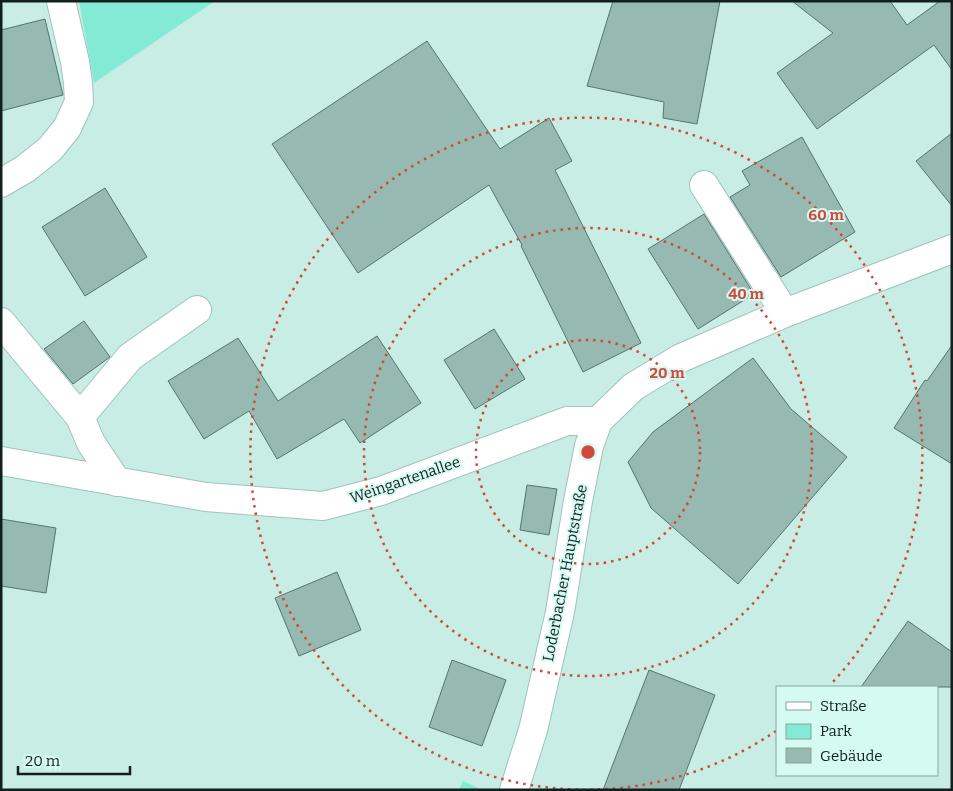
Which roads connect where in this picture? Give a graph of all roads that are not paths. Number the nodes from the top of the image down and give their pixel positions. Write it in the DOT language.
graph roads {
  1 [pos="61,1"];
  2 [pos="1,183"];
  3 [pos="704,185"];
  4 [pos="952,249"];
  5 [pos="197,310"];
  6 [pos="785,313"];
  7 [pos="1,322"];
  8 [pos="80,417"];
  9 [pos="598,421"];
  10 [pos="1,461"];
  11 [pos="117,482"];
  12 [pos="514,790"];
  1 -- 2 [label="street"];
  3 -- 6 [label="street"];
  4 -- 6 [label="street, Loderbacher Hauptstraße"];
  5 -- 8 [label="street"];
  6 -- 9 [label="street, Loderbacher Hauptstraße"];
  7 -- 8 [label="street"];
  8 -- 11 [label="street"];
  9 -- 11 [label="street, Weingartenallee"];
  9 -- 12 [label="street, Loderbacher Hauptstraße"];
  10 -- 11 [label="street, Weingartenallee"];
}
